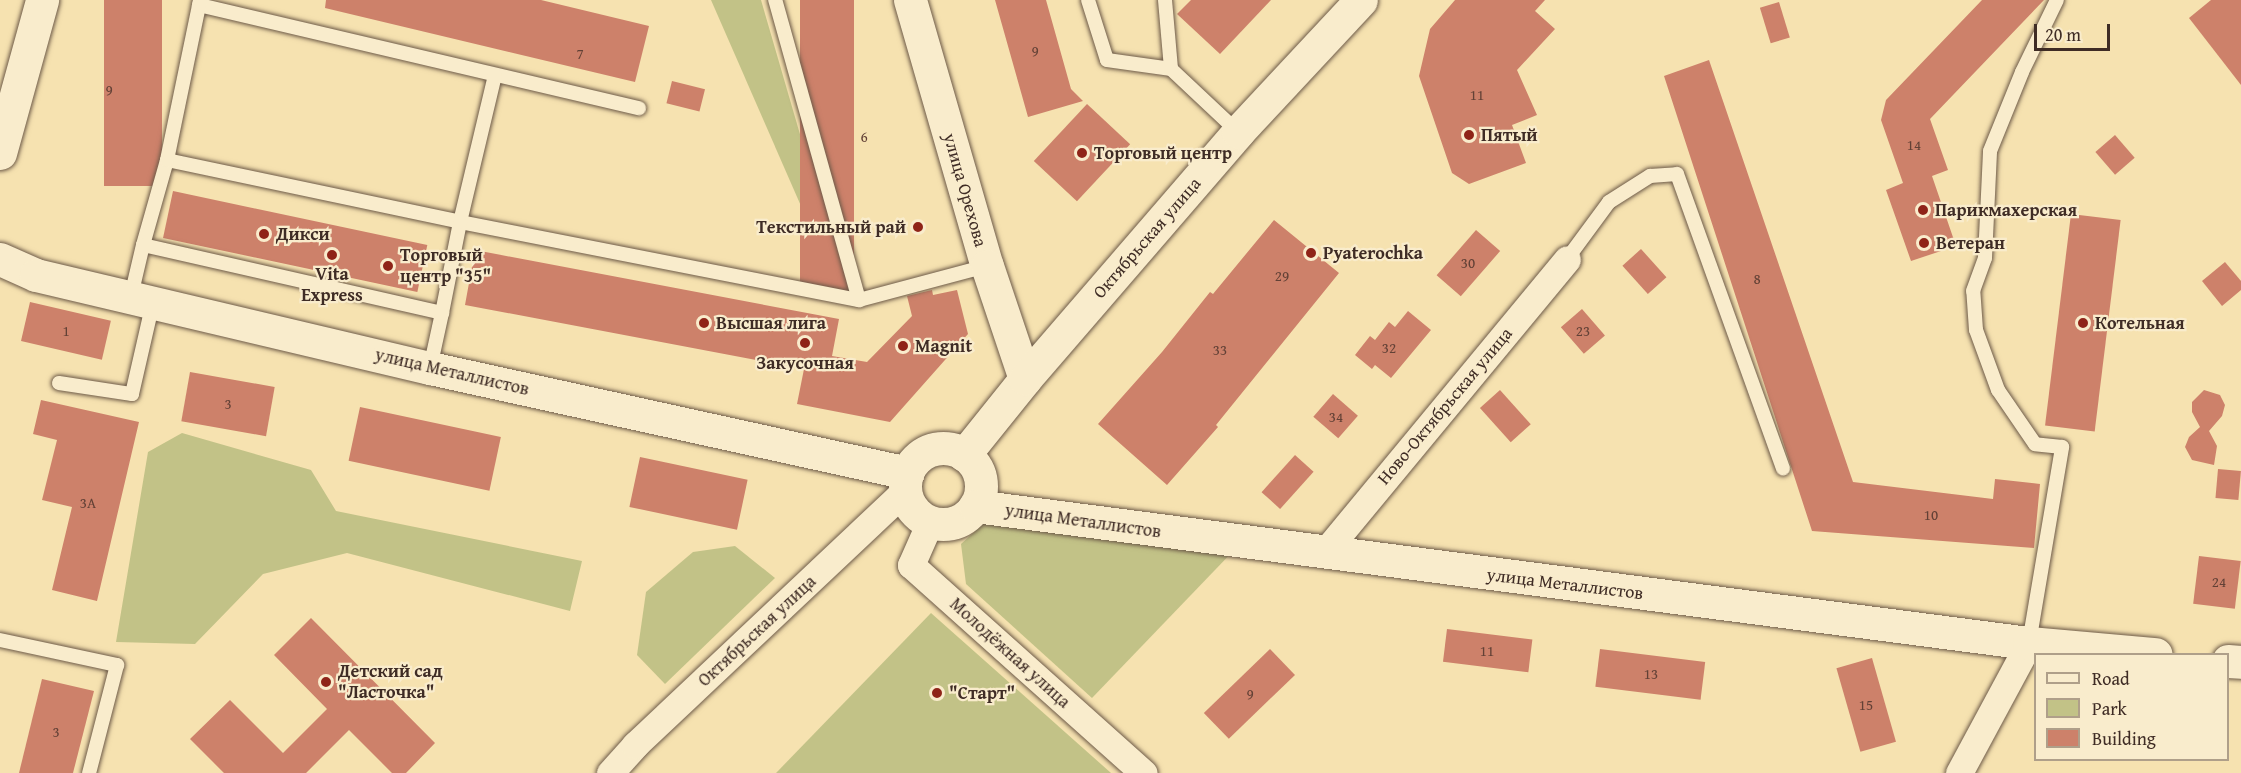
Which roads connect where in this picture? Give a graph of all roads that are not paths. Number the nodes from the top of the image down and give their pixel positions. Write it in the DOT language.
graph roads {
  1 [pos="42,0"];
  2 [pos="775,0"];
  3 [pos="910,0"];
  4 [pos="1088,0"];
  5 [pos="1165,0"];
  6 [pos="1361,0"];
  7 [pos="2057,0"];
  8 [pos="199,2"];
  9 [pos="1171,69"];
  10 [pos="495,75"];
  11 [pos="639,108"];
  12 [pos="1238,132"];
  13 [pos="0,153"];
  14 [pos="167,160"];
  15 [pos="460,222"];
  16 [pos="143,245"];
  17 [pos="0,259"];
  18 [pos="1566,259"];
  19 [pos="987,266"];
  20 [pos="142,298"];
  21 [pos="859,300"];
  22 [pos="442,313"];
  23 [pos="430,368"];
  24 [pos="1025,379"];
  25 [pos="59,383"];
  26 [pos="964,455"];
  27 [pos="1783,469"];
  28 [pos="907,481"];
  29 [pos="975,506"];
  30 [pos="930,522"];
  31 [pos="1324,553"];
  32 [pos="0,640"];
  33 [pos="2029,643"];
  34 [pos="2144,653"];
  35 [pos="90,773"];
  36 [pos="610,773"];
  37 [pos="1144,773"];
  38 [pos="1959,773"];
  1 -- 13 [label="street"];
  2 -- 21 [label="lane"];
  3 -- 19 [label="street, улица Орехова"];
  4 -- 9 [label="lane"];
  5 -- 9 [label="lane"];
  6 -- 12 [label="street, Октябрьская улица"];
  7 -- 33 [label="lane"];
  8 -- 10 [label="lane"];
  8 -- 14 [label="lane"];
  9 -- 12 [label="lane"];
  10 -- 11 [label="lane"];
  10 -- 15 [label="lane"];
  12 -- 24 [label="street, Октябрьская улица"];
  14 -- 15 [label="lane"];
  14 -- 16 [label="lane"];
  15 -- 21 [label="lane"];
  15 -- 22 [label="lane"];
  16 -- 20 [label="lane"];
  16 -- 22 [label="lane"];
  17 -- 20 [label="street, улица Металлистов"];
  18 -- 27 [label="lane"];
  18 -- 31 [label="street, Ново-Октябрьская улица"];
  19 -- 21 [label="lane"];
  19 -- 24 [label="street, улица Орехова"];
  20 -- 23 [label="street, улица Металлистов"];
  20 -- 25 [label="lane"];
  22 -- 23 [label="lane"];
  23 -- 28 [label="street, улица Металлистов"];
  24 -- 26 [label="street, Октябрьская улица"];
  26 -- 28 [label="street"];
  26 -- 29 [label="street"];
  28 -- 30 [label="street"];
  28 -- 36 [label="street, Октябрьская улица"];
  29 -- 30 [label="street"];
  29 -- 31 [label="street, улица Металлистов"];
  30 -- 37 [label="street, Молодёжная улица"];
  31 -- 33 [label="street, улица Металлистов"];
  32 -- 35 [label="lane"];
  33 -- 34 [label="street, улица Металлистов"];
  33 -- 38 [label="street"];
}
